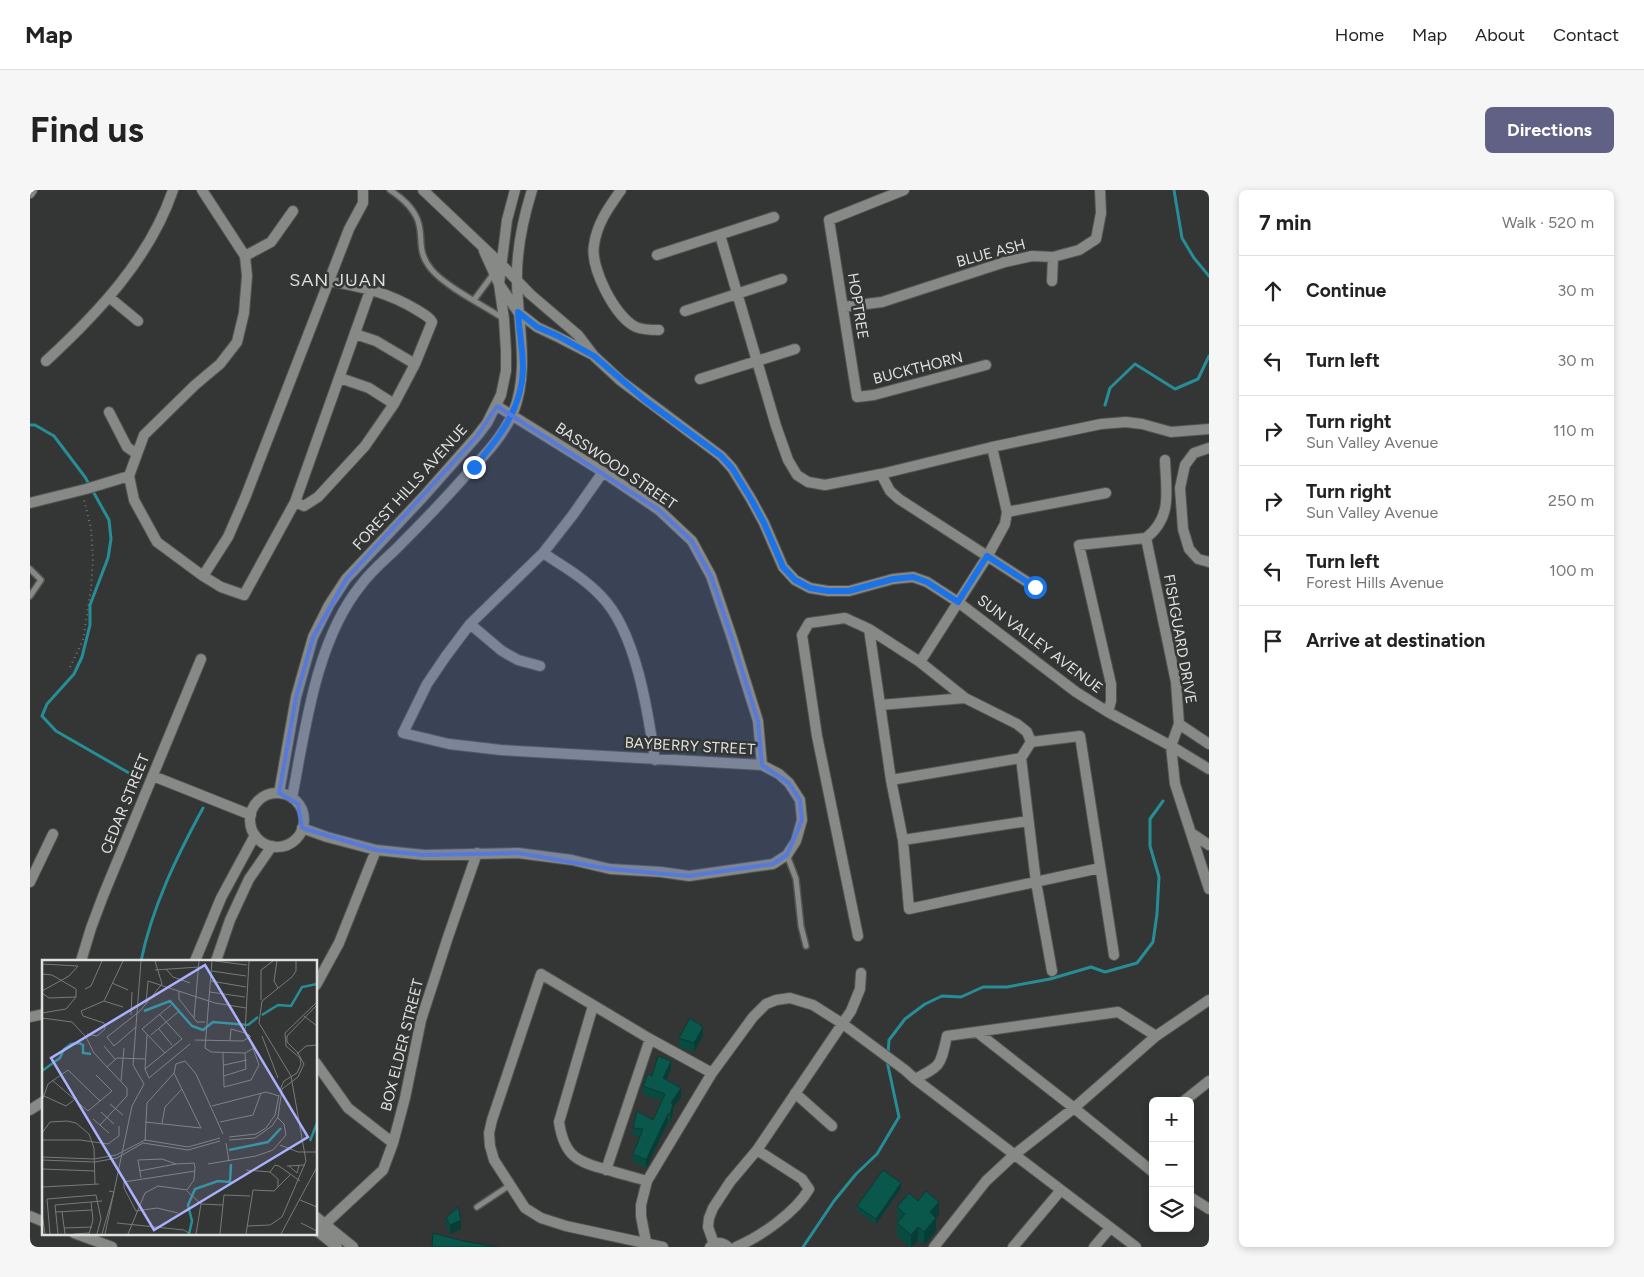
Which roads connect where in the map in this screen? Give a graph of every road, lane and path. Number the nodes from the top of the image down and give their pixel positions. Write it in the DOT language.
graph roads {
  1 [pos="32,190"];
  2 [pos="173,190"];
  3 [pos="202,190"];
  4 [pos="363,190"];
  5 [pos="390,190"];
  6 [pos="423,190"];
  7 [pos="515,190"];
  8 [pos="532,190"];
  9 [pos="621,190"];
  10 [pos="904,190"];
  11 [pos="1100,190"];
  12 [pos="30,193"];
  13 [pos="294,211"];
  14 [pos="774,217"];
  15 [pos="720,235"];
  16 [pos="482,248"];
  17 [pos="245,256"];
  18 [pos="657,256"];
  19 [pos="1053,257"];
  20 [pos="502,265"];
  21 [pos="494,273"];
  22 [pos="782,279"];
  23 [pos="516,280"];
  24 [pos="329,281"];
  25 [pos="1052,281"];
  26 [pos="499,284"];
  27 [pos="371,288"];
  28 [pos="737,294"];
  29 [pos="108,297"];
  30 [pos="474,300"];
  31 [pos="843,307"];
  32 [pos="685,311"];
  33 [pos="518,312"];
  34 [pos="504,319"];
  35 [pos="138,321"];
  36 [pos="659,330"];
  37 [pos="355,334"];
  38 [pos="795,349"];
  39 [pos="594,356"];
  40 [pos="46,361"];
  41 [pos="756,362"];
  42 [pos="414,364"];
  43 [pos="986,366"];
  44 [pos="340,378"];
  45 [pos="700,379"];
  46 [pos="857,398"];
  47 [pos="394,404"];
  48 [pos="497,406"];
  49 [pos="109,412"];
  50 [pos="512,414"];
  51 [pos="1209,429"];
  52 [pos="992,447"];
  53 [pos="1209,448"];
  54 [pos="137,454"];
  55 [pos="1166,460"];
  56 [pos="603,472"];
  57 [pos="881,474"];
  58 [pos="128,476"];
  59 [pos="84,490"];
  60 [pos="1106,493"];
  61 [pos="295,502"];
  62 [pos="30,503"];
  63 [pos="1007,512"];
  64 [pos="1146,538"];
  65 [pos="543,553"];
  66 [pos="987,556"];
  67 [pos="1209,562"];
  68 [pos="30,569"];
  69 [pos="202,576"];
  70 [pos="1035,587"];
  71 [pos="30,596"];
  72 [pos="958,602"];
  73 [pos="470,624"];
  74 [pos="869,629"];
  75 [pos="200,659"];
  76 [pos="920,662"];
  77 [pos="540,666"];
  78 [pos="70,667"];
  79 [pos="965,698"];
  80 [pos="880,705"];
  81 [pos="1108,712"];
  82 [pos="1179,724"];
  83 [pos="1031,742"];
  84 [pos="1209,744"];
  85 [pos="1171,746"];
  86 [pos="1020,758"];
  87 [pos="655,760"];
  88 [pos="762,765"];
  89 [pos="1209,769"];
  90 [pos="153,776"];
  91 [pos="891,780"];
  92 [pos="279,793"];
  93 [pos="292,798"];
  94 [pos="251,816"];
  95 [pos="1028,821"];
  96 [pos="302,828"];
  97 [pos="53,834"];
  98 [pos="1191,834"];
  99 [pos="255,836"];
  100 [pos="903,840"];
  101 [pos="1209,845"];
  102 [pos="272,846"];
  103 [pos="376,850"];
  104 [pos="478,853"];
  105 [pos="787,855"];
  106 [pos="1100,868"];
  107 [pos="30,882"];
  108 [pos="1036,882"];
  109 [pos="1209,889"];
  110 [pos="858,936"];
  111 [pos="806,946"];
  112 [pos="1114,954"];
  113 [pos="81,960"];
  114 [pos="195,960"];
  115 [pos="216,960"];
  116 [pos="1052,971"];
  117 [pos="861,973"];
  118 [pos="318,982"];
  119 [pos="1209,1000"];
  120 [pos="593,1006"];
  121 [pos="843,1024"];
  122 [pos="977,1032"];
  123 [pos="1156,1036"];
  124 [pos="650,1039"];
  125 [pos="318,1066"];
  126 [pos="712,1073"];
  127 [pos="915,1079"];
  128 [pos="1209,1080"];
  129 [pos="795,1093"];
  130 [pos="1189,1097"];
  131 [pos="42,1102"];
  132 [pos="1074,1108"];
  133 [pos="30,1110"];
  134 [pos="832,1126"];
  135 [pos="393,1143"];
  136 [pos="757,1150"];
  137 [pos="1014,1155"];
  138 [pos="1149,1169"];
  139 [pos="606,1170"];
  140 [pos="647,1181"];
  141 [pos="510,1185"];
  142 [pos="1061,1190"];
  143 [pos="1194,1200"];
  144 [pos="477,1207"];
  145 [pos="1209,1209"];
  146 [pos="30,1216"];
  147 [pos="318,1218"];
  148 [pos="42,1221"];
  149 [pos="326,1224"];
  150 [pos="1110,1228"];
  151 [pos="318,1232"];
  152 [pos="77,1234"];
  153 [pos="646,1242"];
  154 [pos="712,1246"];
  155 [pos="744,1246"];
  156 [pos="112,1247"];
  157 [pos="338,1247"];
  158 [pos="353,1247"];
  159 [pos="664,1247"];
  160 [pos="728,1247"];
  161 [pos="934,1247"];
  162 [pos="1013,1247"];
  163 [pos="1094,1247"];
  164 [pos="1136,1247"];
  1 -- 12 [label="street"];
  2 -- 29 [label="street"];
  3 -- 17 [label="street"];
  4 -- 24 [label="street"];
  5 -- 30 [label="lane"];
  6 -- 16 [label="street, SUN VALLEY AVENUE"];
  7 -- 20 [label="street, FOREST HILLS AVENUE"];
  8 -- 23 [label="street, FOREST HILLS AVENUE"];
  9 -- 36 [label="street"];
  10 -- 31 [label="street, HOPTREE"];
  11 -- 19 [label="street, BLUE ASH"];
  13 -- 17 [label="street"];
  14 -- 15 [label="street"];
  15 -- 18 [label="street"];
  15 -- 28 [label="street"];
  16 -- 20 [label="street, SUN VALLEY AVENUE"];
  16 -- 21 [label="street, SUN VALLEY AVENUE"];
  17 -- 54 [label="street"];
  19 -- 25 [label="street"];
  19 -- 31 [label="street, BLUE ASH"];
  20 -- 23 [label="street, SUN VALLEY AVENUE"];
  20 -- 26 [label="street, FOREST HILLS AVENUE"];
  21 -- 26 [label="street, SUN VALLEY AVENUE"];
  21 -- 30 [label="lane"];
  22 -- 28 [label="street"];
  23 -- 33 [label="street, FOREST HILLS AVENUE"];
  23 -- 39 [label="street, SUN VALLEY AVENUE"];
  24 -- 27 [label="street"];
  24 -- 69 [label="street"];
  26 -- 33 [label="street, SUN VALLEY AVENUE"];
  26 -- 34 [label="street, FOREST HILLS AVENUE"];
  27 -- 37 [label="street"];
  27 -- 42 [label="street"];
  28 -- 32 [label="street"];
  28 -- 41 [label="street"];
  29 -- 35 [label="street"];
  29 -- 40 [label="street"];
  30 -- 34 [label="lane"];
  31 -- 46 [label="street, HOPTREE"];
  33 -- 39 [label="street, SUN VALLEY AVENUE"];
  33 -- 50 [label="street, FOREST HILLS AVENUE"];
  34 -- 48 [label="street, FOREST HILLS AVENUE"];
  37 -- 42 [label="street"];
  37 -- 44 [label="street"];
  38 -- 41 [label="street"];
  39 -- 72 [label="street, SUN VALLEY AVENUE"];
  41 -- 45 [label="street"];
  41 -- 57 [label="street"];
  42 -- 47 [label="street"];
  43 -- 46 [label="street, BUCKTHORN"];
  44 -- 47 [label="street"];
  44 -- 61 [label="street"];
  47 -- 61 [label="street"];
  48 -- 50 [label="street, BASSWOOD STREET"];
  48 -- 92 [label="street, FOREST HILLS AVENUE"];
  49 -- 54 [label="street"];
  50 -- 56 [label="street, BASSWOOD STREET"];
  50 -- 93 [label="street, FOREST HILLS AVENUE"];
  51 -- 52 [label="street"];
  52 -- 57 [label="street"];
  52 -- 63 [label="street"];
  53 -- 67 [label="street"];
  54 -- 58 [label="street"];
  55 -- 64 [label="street"];
  56 -- 65 [label="street"];
  56 -- 88 [label="street, BASSWOOD STREET"];
  57 -- 66 [label="street"];
  58 -- 59 [label="street"];
  58 -- 69 [label="street"];
  59 -- 62 [label="street"];
  59 -- 78 [label="path"];
  60 -- 63 [label="street"];
  61 -- 69 [label="street"];
  63 -- 66 [label="street"];
  64 -- 81 [label="street"];
  64 -- 82 [label="street, FISHGUARD DRIVE"];
  65 -- 73 [label="street"];
  65 -- 87 [label="street"];
  66 -- 70 [label="street"];
  66 -- 72 [label="street"];
  68 -- 71 [label="lane"];
  72 -- 76 [label="street"];
  72 -- 81 [label="street, SUN VALLEY AVENUE"];
  73 -- 77 [label="street"];
  73 -- 87 [label="street, BAYBERRY STREET"];
  74 -- 76 [label="street"];
  74 -- 80 [label="street"];
  74 -- 110 [label="street"];
  75 -- 90 [label="street, CEDAR STREET"];
  76 -- 79 [label="street"];
  79 -- 80 [label="street"];
  79 -- 83 [label="street"];
  80 -- 91 [label="street"];
  81 -- 85 [label="street, SUN VALLEY AVENUE"];
  82 -- 84 [label="street"];
  82 -- 85 [label="street, FISHGUARD DRIVE"];
  83 -- 86 [label="street"];
  83 -- 106 [label="street"];
  85 -- 89 [label="street, SUN VALLEY AVENUE"];
  85 -- 98 [label="street"];
  86 -- 91 [label="street"];
  86 -- 95 [label="street"];
  87 -- 88 [label="street, BAYBERRY STREET"];
  88 -- 105 [label="street, BAYBERRY STREET"];
  90 -- 94 [label="street"];
  90 -- 113 [label="street, CEDAR STREET"];
  91 -- 100 [label="street"];
  92 -- 93 [label="street"];
  92 -- 94 [label="street"];
  93 -- 96 [label="street"];
  94 -- 99 [label="street"];
  95 -- 100 [label="street"];
  95 -- 108 [label="street"];
  96 -- 102 [label="street"];
  96 -- 103 [label="street"];
  97 -- 107 [label="street"];
  98 -- 101 [label="street"];
  98 -- 109 [label="street"];
  99 -- 102 [label="street"];
  99 -- 114 [label="street"];
  100 -- 108 [label="street"];
  102 -- 115 [label="street"];
  103 -- 104 [label="street"];
  103 -- 118 [label="street"];
  104 -- 105 [label="street"];
  104 -- 135 [label="street, BOX ELDER STREET"];
  105 -- 111 [label="lane"];
  106 -- 108 [label="street"];
  106 -- 112 [label="street"];
  108 -- 116 [label="street"];
  117 -- 121 [label="street"];
  119 -- 123 [label="street"];
  120 -- 124 [label="street"];
  120 -- 139 [label="street"];
  120 -- 141 [label="street"];
  121 -- 126 [label="street"];
  121 -- 127 [label="street"];
  121 -- 129 [label="street"];
  122 -- 123 [label="street"];
  122 -- 127 [label="street"];
  122 -- 132 [label="street"];
  123 -- 132 [label="street"];
  124 -- 126 [label="street"];
  124 -- 139 [label="street"];
  125 -- 135 [label="street"];
  126 -- 140 [label="street"];
  127 -- 137 [label="street"];
  128 -- 130 [label="street"];
  129 -- 134 [label="street"];
  129 -- 136 [label="street"];
  131 -- 133 [label="street"];
  132 -- 137 [label="street"];
  132 -- 138 [label="street"];
  135 -- 149 [label="street, BOX ELDER STREET"];
  136 -- 154 [label="street"];
  136 -- 155 [label="street"];
  137 -- 142 [label="street"];
  137 -- 161 [label="street"];
  139 -- 140 [label="street"];
  140 -- 153 [label="street"];
  141 -- 144 [label="lane"];
  141 -- 153 [label="street"];
  142 -- 150 [label="street"];
  142 -- 162 [label="street"];
  143 -- 145 [label="street"];
  146 -- 148 [label="street"];
  147 -- 149 [label="street"];
  149 -- 158 [label="street"];
  150 -- 163 [label="street"];
  150 -- 164 [label="street"];
  151 -- 157 [label="street"];
  152 -- 156 [label="street"];
  153 -- 159 [label="street"];
  154 -- 160 [label="street"];
}
